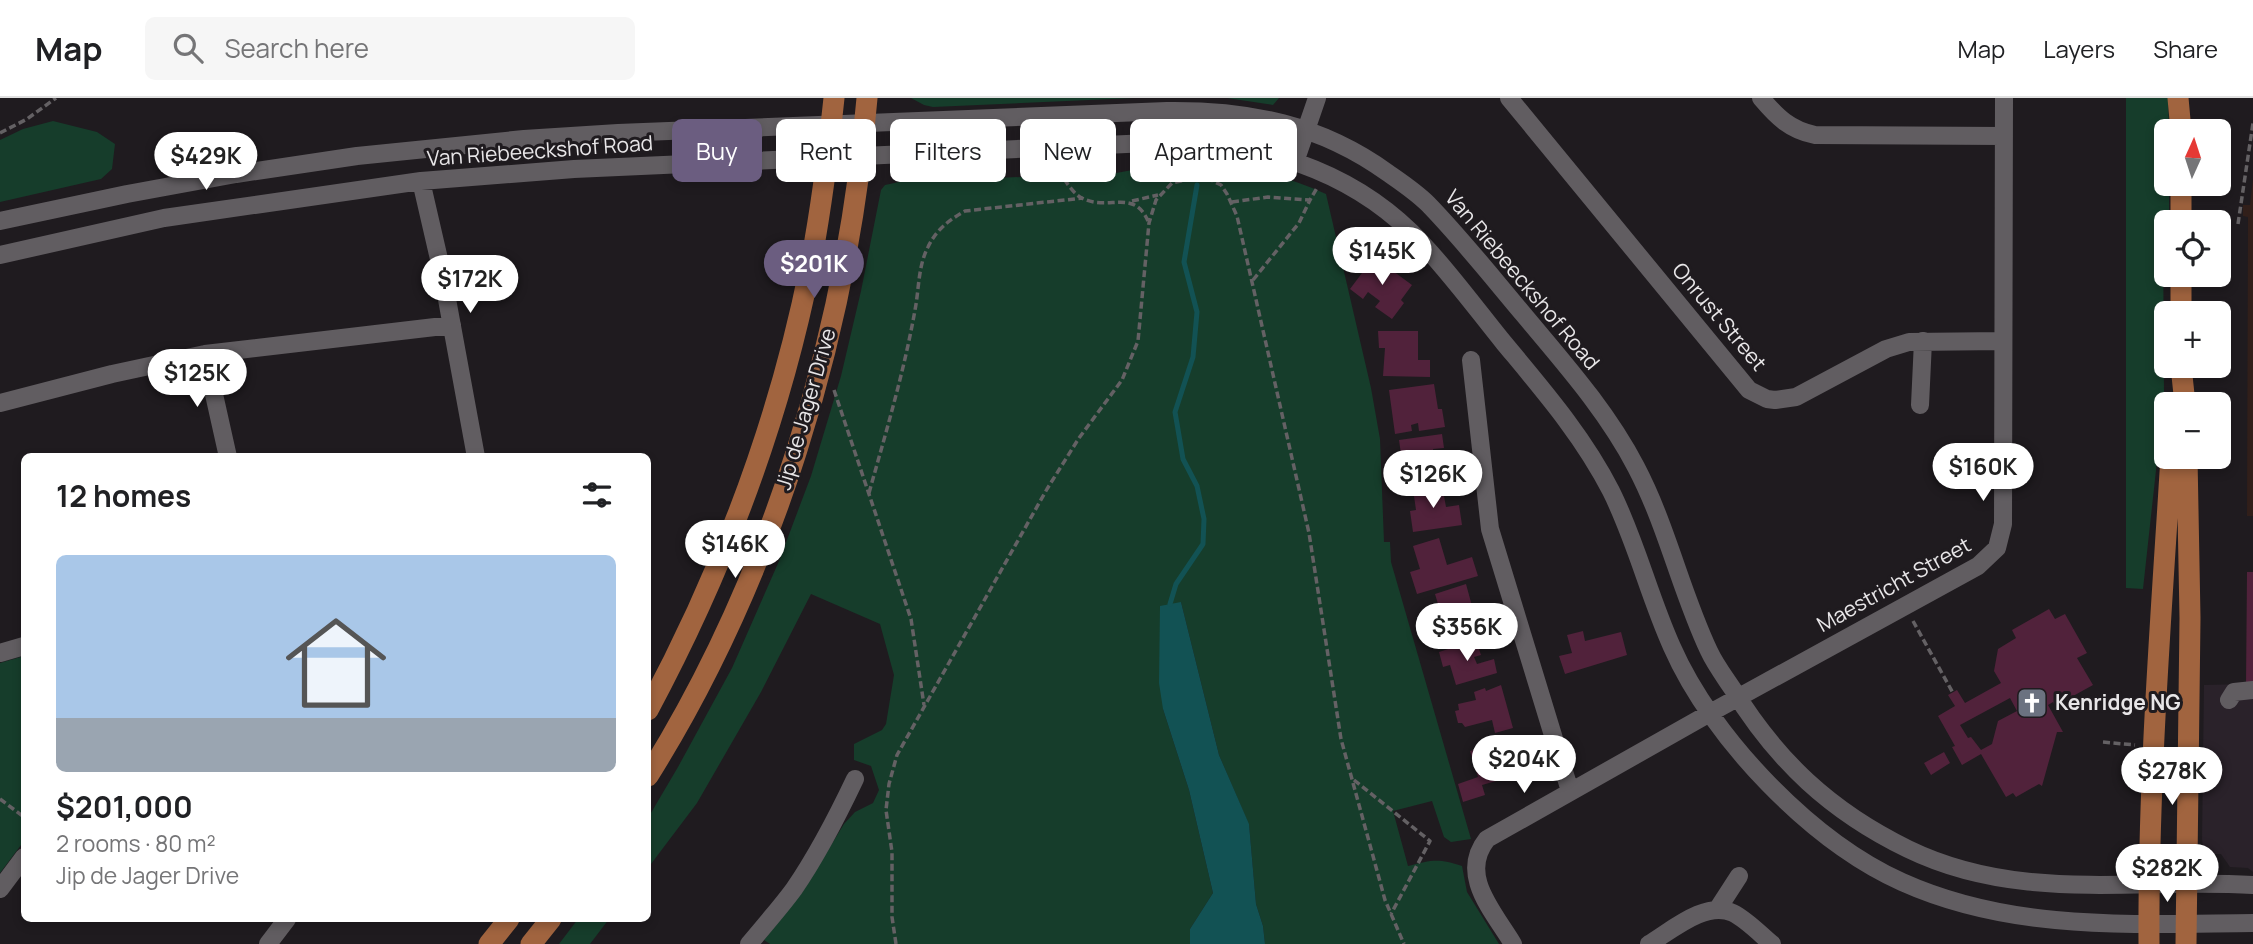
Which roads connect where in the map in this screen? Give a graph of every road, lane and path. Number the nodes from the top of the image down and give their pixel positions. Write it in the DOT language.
graph roads {
  1 [pos="57,98"];
  2 [pos="834,98"];
  3 [pos="867,98"];
  4 [pos="1317,98"];
  5 [pos="1509,98"];
  6 [pos="1761,98"];
  7 [pos="2004,98"];
  8 [pos="2181,98"];
  9 [pos="832,119"];
  10 [pos="864,119"];
  11 [pos="2180,119"];
  12 [pos="876,122"];
  13 [pos="2253,123"];
  14 [pos="776,126"];
  15 [pos="1306,128"];
  16 [pos="0,133"];
  17 [pos="2004,136"];
  18 [pos="1130,146"];
  19 [pos="1297,156"];
  20 [pos="876,157"];
  21 [pos="776,161"];
  22 [pos="1297,163"];
  23 [pos="421,181"];
  24 [pos="824,182"];
  25 [pos="856,182"];
  26 [pos="1067,182"];
  27 [pos="1318,186"];
  28 [pos="1160,194"];
  29 [pos="1083,198"];
  30 [pos="1310,200"];
  31 [pos="1130,202"];
  32 [pos="1232,202"];
  33 [pos="0,221"];
  34 [pos="1149,223"];
  35 [pos="2238,224"];
  36 [pos="0,255"];
  37 [pos="1252,281"];
  38 [pos="452,325"];
  39 [pos="1923,341"];
  40 [pos="2003,341"];
  41 [pos="205,354"];
  42 [pos="1471,360"];
  43 [pos="837,380"];
  44 [pos="0,403"];
  45 [pos="1920,405"];
  46 [pos="227,453"];
  47 [pos="475,453"];
  48 [pos="2170,469"];
  49 [pos="2187,469"];
  50 [pos="868,495"];
  51 [pos="1905,606"];
  52 [pos="21,647"];
  53 [pos="0,653"];
  54 [pos="2253,690"];
  55 [pos="1953,693"];
  56 [pos="1738,698"];
  57 [pos="2229,700"];
  58 [pos="651,704"];
  59 [pos="924,707"];
  60 [pos="1710,713"];
  61 [pos="2103,742"];
  62 [pos="2135,745"];
  63 [pos="651,771"];
  64 [pos="1352,778"];
  65 [pos="855,779"];
  66 [pos="1570,791"];
  67 [pos="0,799"];
  68 [pos="21,815"];
  69 [pos="21,861"];
  70 [pos="1739,876"];
  71 [pos="2186,884"];
  72 [pos="2149,885"];
  73 [pos="2253,885"];
  74 [pos="0,888"];
  75 [pos="1717,910"];
  76 [pos="1391,914"];
  77 [pos="285,922"];
  78 [pos="507,922"];
  79 [pos="549,922"];
  80 [pos="2253,923"];
  81 [pos="2149,933"];
  82 [pos="2186,933"];
  83 [pos="268,944"];
  84 [pos="489,944"];
  85 [pos="531,944"];
  86 [pos="749,944"];
  87 [pos="896,944"];
  88 [pos="1404,944"];
  89 [pos="1513,944"];
  90 [pos="1649,944"];
  91 [pos="1773,944"];
  1 -- 16 [label="path"];
  2 -- 9 [label="main road, Jip de Jager Drive"];
  3 -- 10 [label="main road, Jip de Jager Drive"];
  4 -- 15 [label="street"];
  5 -- 39 [label="street, Onrust Street"];
  6 -- 17 [label="street"];
  7 -- 17 [label="street, Maestricht Street"];
  8 -- 11 [label="main road"];
  12 -- 15 [label="street, Van Riebeeckshof Road"];
  13 -- 35 [label="path"];
  14 -- 33 [label="street, Van Riebeeckshof Road"];
  15 -- 19 [label="street"];
  15 -- 56 [label="street, Van Riebeeckshof Road"];
  17 -- 40 [label="street, Maestricht Street"];
  18 -- 20 [label="street, Van Riebeeckshof Road"];
  21 -- 23 [label="street, Van Riebeeckshof Road"];
  22 -- 60 [label="street, Van Riebeeckshof Road"];
  23 -- 36 [label="street, Van Riebeeckshof Road"];
  23 -- 38 [label="street"];
  24 -- 58 [label="main road, Jip de Jager Drive"];
  25 -- 63 [label="main road, Jip de Jager Drive"];
  26 -- 29 [label="path"];
  27 -- 30 [label="path"];
  28 -- 31 [label="path"];
  28 -- 32 [label="path"];
  28 -- 34 [label="path"];
  29 -- 31 [label="path"];
  29 -- 50 [label="path"];
  30 -- 32 [label="path"];
  30 -- 37 [label="path"];
  31 -- 34 [label="path"];
  32 -- 37 [label="path"];
  34 -- 59 [label="path"];
  37 -- 64 [label="path"];
  38 -- 41 [label="street"];
  38 -- 47 [label="street"];
  39 -- 40 [label="street, Onrust Street"];
  39 -- 45 [label="street"];
  40 -- 51 [label="street, Maestricht Street"];
  41 -- 44 [label="street"];
  41 -- 46 [label="street"];
  42 -- 66 [label="street"];
  43 -- 50 [label="path"];
  48 -- 72 [label="main road"];
  49 -- 71 [label="main road"];
  50 -- 59 [label="path"];
  51 -- 55 [label="path"];
  51 -- 56 [label="street, Maestricht Street"];
  52 -- 53 [label="street"];
  54 -- 57 [label="street"];
  56 -- 60 [label="street, Maestricht Street"];
  56 -- 72 [label="street, Van Riebeeckshof Road"];
  59 -- 87 [label="path"];
  60 -- 66 [label="street, Maestricht Street"];
  60 -- 81 [label="street, Van Riebeeckshof Road"];
  61 -- 62 [label="path"];
  64 -- 76 [label="path"];
  64 -- 76 [label="path"];
  65 -- 86 [label="street"];
  66 -- 89 [label="street, Maestricht Street"];
  67 -- 68 [label="path"];
  69 -- 74 [label="street"];
  70 -- 75 [label="street"];
  71 -- 72 [label="street, Van Riebeeckshof Road"];
  71 -- 73 [label="street, Van Riebeeckshof Road"];
  71 -- 82 [label="main road"];
  72 -- 81 [label="main road"];
  75 -- 90 [label="street"];
  75 -- 91 [label="street"];
  76 -- 88 [label="path"];
  77 -- 83 [label="street"];
  78 -- 84 [label="main road"];
  79 -- 85 [label="main road"];
  80 -- 82 [label="street, Van Riebeeckshof Road"];
  81 -- 82 [label="street, Van Riebeeckshof Road"];
}
